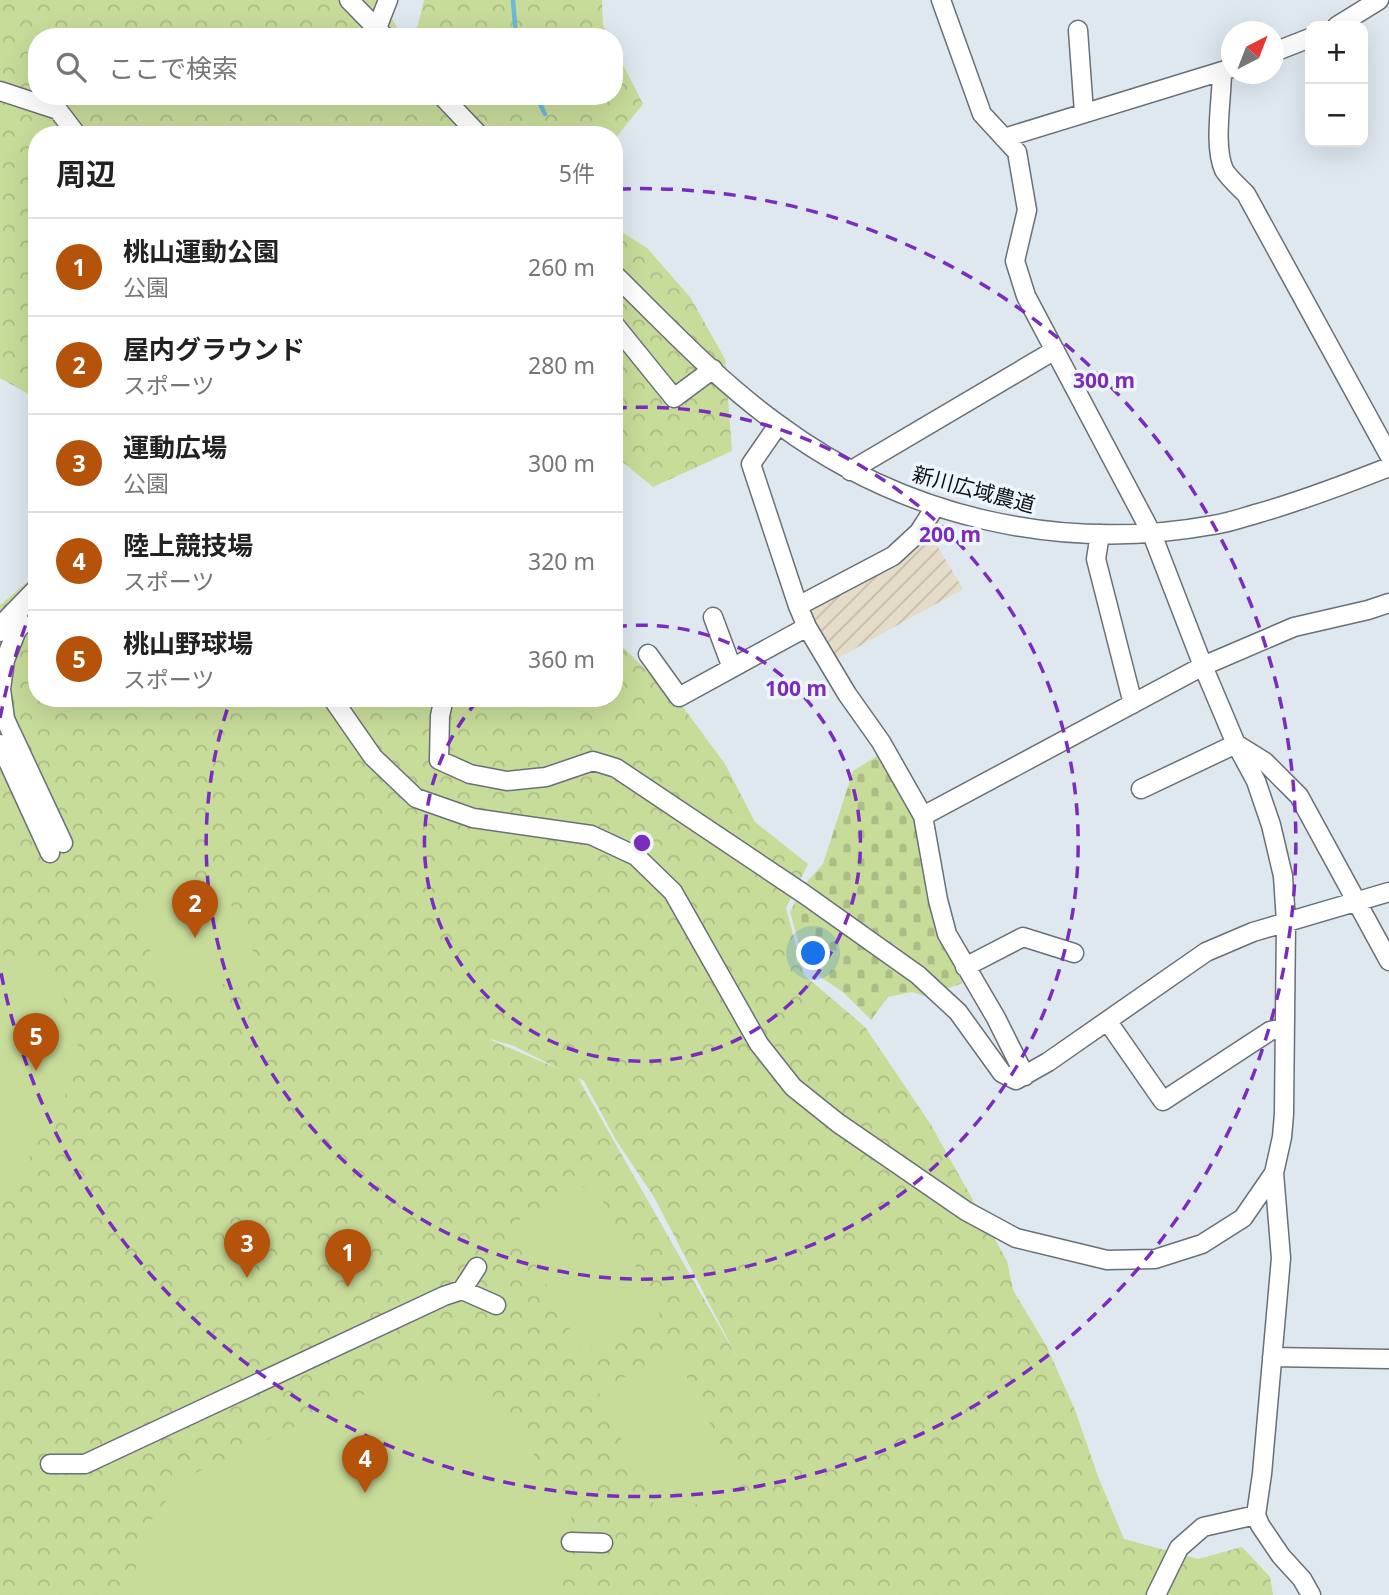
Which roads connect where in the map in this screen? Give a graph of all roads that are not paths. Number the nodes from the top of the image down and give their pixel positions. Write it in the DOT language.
graph roads {
  1 [pos="349,0"];
  2 [pos="387,0"];
  3 [pos="941,0"];
  4 [pos="1379,0"];
  5 [pos="1345,21"];
  6 [pos="377,28"];
  7 [pos="382,28"];
  8 [pos="1078,30"];
  9 [pos="1305,40"];
  10 [pos="1284,48"];
  11 [pos="1221,72"];
  12 [pos="1225,84"];
  13 [pos="0,91"];
  14 [pos="28,100"];
  15 [pos="43,105"];
  16 [pos="451,105"];
  17 [pos="1084,113"];
  18 [pos="70,126"];
  19 [pos="470,126"];
  20 [pos="1004,138"];
  21 [pos="623,283"];
  22 [pos="623,335"];
  23 [pos="1055,350"];
  24 [pos="713,369"];
  25 [pos="778,425"];
  26 [pos="1389,455"];
  27 [pos="1389,467"];
  28 [pos="850,471"];
  29 [pos="935,507"];
  30 [pos="1100,534"];
  31 [pos="1152,534"];
  32 [pos="28,599"];
  33 [pos="1389,603"];
  34 [pos="798,606"];
  35 [pos="28,614"];
  36 [pos="713,617"];
  37 [pos="5,626"];
  38 [pos="807,627"];
  39 [pos="648,654"];
  40 [pos="1203,666"];
  41 [pos="732,668"];
  42 [pos="1133,704"];
  43 [pos="336,707"];
  44 [pos="442,707"];
  45 [pos="0,744"];
  46 [pos="1236,744"];
  47 [pos="1142,789"];
  48 [pos="923,816"];
  49 [pos="1389,892"];
  50 [pos="1356,901"];
  51 [pos="1286,922"];
  52 [pos="1073,953"];
  53 [pos="1389,961"];
  54 [pos="965,967"];
  55 [pos="1108,1022"];
  56 [pos="1284,1028"];
  57 [pos="1025,1076"];
  58 [pos="1275,1173"];
  59 [pos="477,1267"];
  60 [pos="462,1290"];
  61 [pos="496,1305"];
  62 [pos="1272,1357"];
  63 [pos="1389,1359"];
  64 [pos="50,1464"];
  65 [pos="1256,1515"];
  66 [pos="571,1542"];
  67 [pos="603,1543"];
  68 [pos="1156,1595"];
  69 [pos="1311,1595"];
  1 -- 6 [label="street"];
  2 -- 7 [label="street"];
  3 -- 20 [label="street"];
  4 -- 5 [label="street"];
  8 -- 17 [label="street"];
  9 -- 10 [label="street"];
  11 -- 17 [label="street"];
  12 -- 26 [label="street"];
  13 -- 14 [label="street"];
  15 -- 18 [label="street"];
  16 -- 19 [label="street"];
  17 -- 20 [label="street"];
  20 -- 23 [label="street"];
  21 -- 24 [label="street, 新川広域農道"];
  22 -- 24 [label="street"];
  23 -- 28 [label="street"];
  23 -- 31 [label="street"];
  24 -- 25 [label="street, 新川広域農道"];
  25 -- 28 [label="street, 新川広域農道"];
  25 -- 34 [label="street"];
  27 -- 31 [label="street, 新川広域農道"];
  28 -- 29 [label="street, 新川広域農道"];
  29 -- 30 [label="street, 新川広域農道"];
  29 -- 34 [label="street"];
  30 -- 31 [label="street, 新川広域農道"];
  30 -- 42 [label="street"];
  31 -- 40 [label="street"];
  32 -- 37 [label="street"];
  33 -- 40 [label="street"];
  34 -- 38 [label="street"];
  35 -- 37 [label="street"];
  36 -- 41 [label="street"];
  37 -- 45 [label="street"];
  38 -- 41 [label="street"];
  38 -- 48 [label="street"];
  39 -- 41 [label="street"];
  40 -- 42 [label="street"];
  40 -- 46 [label="street"];
  42 -- 48 [label="street"];
  43 -- 58 [label="street"];
  44 -- 57 [label="street"];
  46 -- 47 [label="street"];
  46 -- 50 [label="street"];
  46 -- 51 [label="street"];
  48 -- 54 [label="street"];
  49 -- 50 [label="street"];
  50 -- 51 [label="street"];
  50 -- 53 [label="street"];
  51 -- 55 [label="street"];
  51 -- 56 [label="street"];
  52 -- 54 [label="street"];
  54 -- 57 [label="street"];
  55 -- 56 [label="street"];
  55 -- 57 [label="street"];
  56 -- 58 [label="street"];
  58 -- 62 [label="street"];
  59 -- 60 [label="street"];
  60 -- 61 [label="street"];
  60 -- 64 [label="street"];
  62 -- 63 [label="street"];
  62 -- 65 [label="street"];
  65 -- 68 [label="street"];
  65 -- 69 [label="street"];
  66 -- 67 [label="street"];
}
